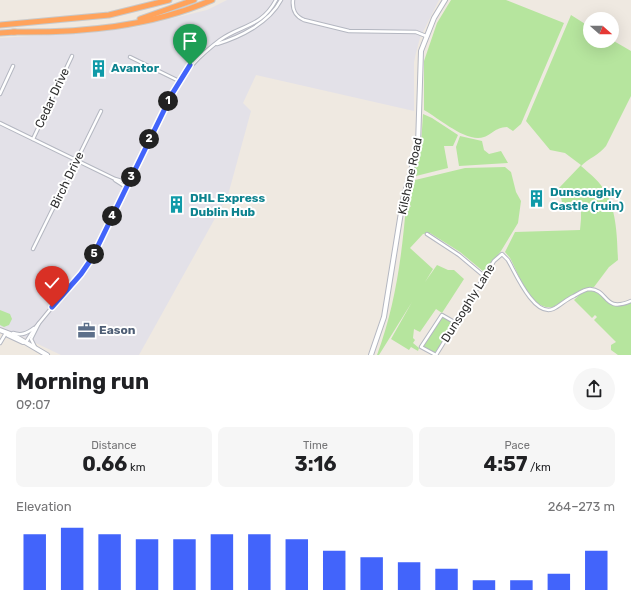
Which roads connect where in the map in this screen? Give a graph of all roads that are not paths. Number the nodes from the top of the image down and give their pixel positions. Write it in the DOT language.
graph roads {
  1 [pos="169,0"];
  2 [pos="194,0"];
  3 [pos="212,0"];
  4 [pos="276,0"];
  5 [pos="281,0"];
  6 [pos="294,0"];
  7 [pos="445,0"];
  8 [pos="0,25"];
  9 [pos="13,32"];
  10 [pos="0,33"];
  11 [pos="426,36"];
  12 [pos="217,44"];
  13 [pos="72,56"];
  14 [pos="130,57"];
  15 [pos="13,66"];
  16 [pos="179,81"];
  17 [pos="0,94"];
  18 [pos="101,111"];
  19 [pos="0,123"];
  20 [pos="33,139"];
  21 [pos="77,160"];
  22 [pos="115,179"];
  23 [pos="128,183"];
  24 [pos="126,187"];
  25 [pos="427,234"];
  26 [pos="33,249"];
  27 [pos="484,276"];
  28 [pos="631,301"];
  29 [pos="39,323"];
  30 [pos="456,323"];
  31 [pos="35,328"];
  32 [pos="0,330"];
  33 [pos="6,333"];
  34 [pos="27,333"];
  35 [pos="0,343"];
  36 [pos="25,343"];
  37 [pos="35,348"];
  38 [pos="47,355"];
  39 [pos="370,355"];
  40 [pos="436,355"];
  1 -- 8 [label="highway"];
  2 -- 9 [label="highway"];
  3 -- 9 [label="highway"];
  4 -- 12 [label="street"];
  5 -- 12 [label="street"];
  6 -- 11 [label="street"];
  7 -- 11 [label="street, Kilshane Road"];
  9 -- 10 [label="highway"];
  11 -- 39 [label="street, Kilshane Road"];
  12 -- 16 [label="street"];
  13 -- 20 [label="street, Cedar Drive"];
  14 -- 16 [label="street"];
  15 -- 17 [label="street"];
  16 -- 23 [label="street"];
  18 -- 21 [label="street, Birch Drive"];
  19 -- 20 [label="street"];
  20 -- 21 [label="street"];
  21 -- 22 [label="street"];
  21 -- 26 [label="street, Birch Drive"];
  22 -- 23 [label="street"];
  22 -- 24 [label="street"];
  23 -- 24 [label="street"];
  24 -- 29 [label="street"];
  25 -- 27 [label="street"];
  27 -- 28 [label="street, Dunsoghly Lane"];
  27 -- 30 [label="street, Dunsoghly Lane"];
  29 -- 31 [label="street"];
  29 -- 37 [label="street"];
  30 -- 40 [label="street, Dunsoghly Lane"];
  30 -- 40 [label="street"];
  31 -- 34 [label="street"];
  31 -- 36 [label="street"];
  32 -- 33 [label="street"];
  33 -- 34 [label="street"];
  33 -- 35 [label="street"];
  33 -- 36 [label="street"];
  34 -- 36 [label="street"];
  36 -- 37 [label="street"];
  37 -- 38 [label="street"];
}
